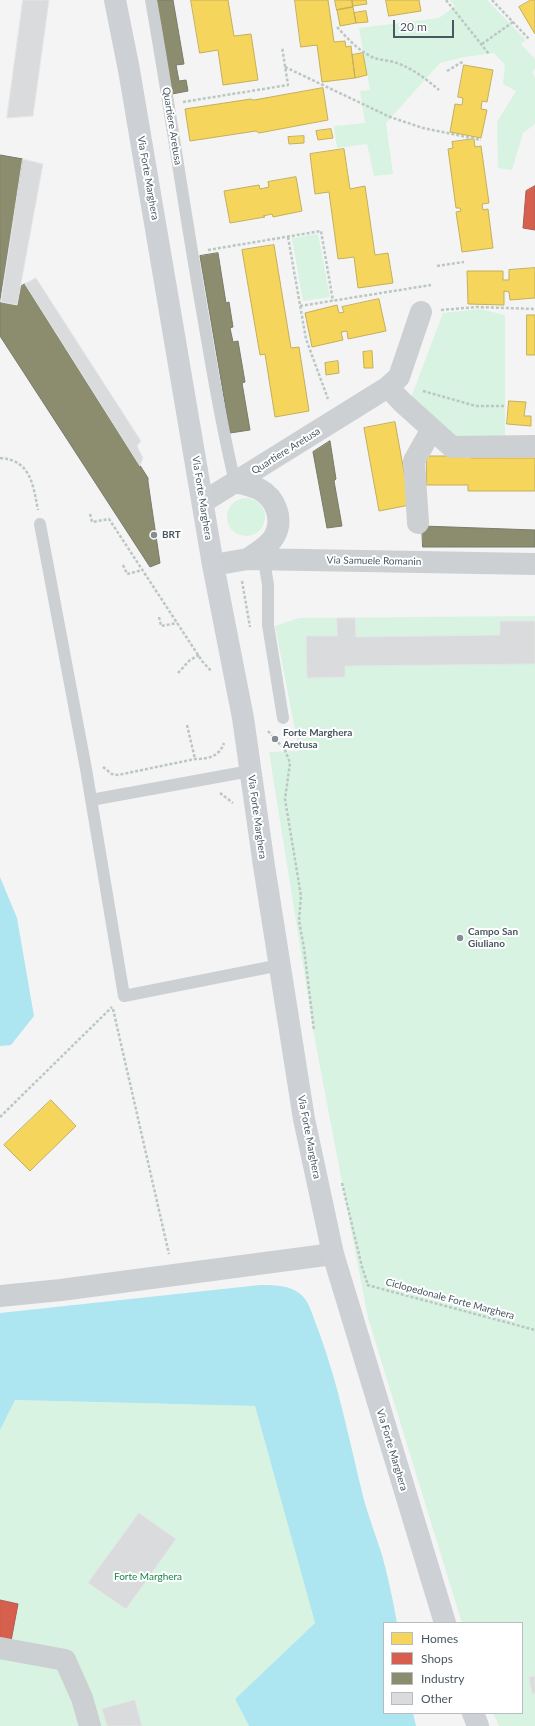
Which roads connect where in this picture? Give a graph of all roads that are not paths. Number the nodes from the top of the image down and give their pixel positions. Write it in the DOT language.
graph roads {
  1 [pos="115,0"];
  2 [pos="151,0"];
  3 [pos="421,312"];
  4 [pos="394,382"];
  5 [pos="432,429"];
  6 [pos="535,446"];
  7 [pos="235,482"];
  8 [pos="203,502"];
  9 [pos="418,523"];
  10 [pos="40,524"];
  11 [pos="256,559"];
  12 [pos="535,564"];
  13 [pos="213,566"];
  14 [pos="283,718"];
  15 [pos="250,770"];
  16 [pos="91,800"];
  17 [pos="280,965"];
  18 [pos="333,1254"];
  19 [pos="0,1296"];
  20 [pos="445,1622"];
  21 [pos="0,1648"];
  22 [pos="473,1714"];
  23 [pos="90,1726"];
  24 [pos="478,1726"];
  1 -- 8 [label="street, Via Forte Marghera"];
  2 -- 7 [label="lane, Quartiere Aretusa"];
  3 -- 4 [label="street"];
  4 -- 5 [label="street"];
  4 -- 7 [label="street, Quartiere Aretusa"];
  5 -- 6 [label="street"];
  5 -- 9 [label="street"];
  7 -- 8 [label="street, Quartiere Aretusa"];
  7 -- 11 [label="street, Quartiere Aretusa"];
  8 -- 13 [label="street, Via Forte Marghera"];
  10 -- 16 [label="lane"];
  11 -- 12 [label="street, Via Samuele Romanin"];
  11 -- 13 [label="street, Via Samuele Romanin"];
  11 -- 14 [label="lane"];
  13 -- 15 [label="street, Via Forte Marghera"];
  15 -- 16 [label="lane"];
  15 -- 17 [label="street, Via Forte Marghera"];
  16 -- 17 [label="lane"];
  17 -- 18 [label="street, Via Forte Marghera"];
  18 -- 19 [label="street"];
  18 -- 20 [label="street, Via Forte Marghera"];
  21 -- 23 [label="street"];
  22 -- 24 [label="street"];
}
